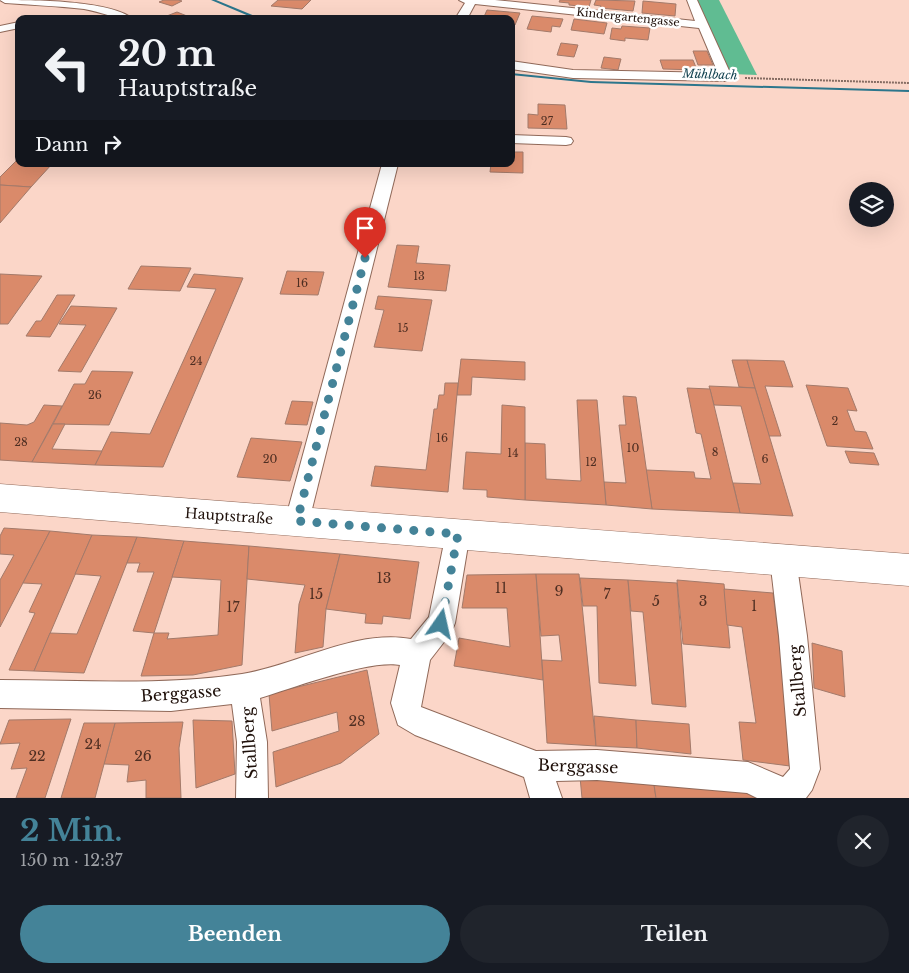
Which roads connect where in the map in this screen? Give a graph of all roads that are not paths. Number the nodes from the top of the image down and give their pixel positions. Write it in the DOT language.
graph roads {
  1 [pos="5,0"];
  2 [pos="468,0"];
  3 [pos="692,0"];
  4 [pos="98,9"];
  5 [pos="85,15"];
  6 [pos="124,15"];
  7 [pos="462,15"];
  8 [pos="703,25"];
  9 [pos="15,26"];
  10 [pos="0,30"];
  11 [pos="515,66"];
  12 [pos="515,138"];
  13 [pos="566,141"];
  14 [pos="389,167"];
  15 [pos="0,498"];
  16 [pos="297,521"];
  17 [pos="458,534"];
  18 [pos="783,559"];
  19 [pos="909,570"];
  20 [pos="417,654"];
  21 [pos="244,688"];
  22 [pos="0,694"];
  23 [pos="536,766"];
  24 [pos="787,797"];
  25 [pos="252,798"];
  26 [pos="546,798"];
  1 -- 4 [label="street"];
  2 -- 7 [label="street"];
  2 -- 8 [label="street, Kindergartengasse"];
  3 -- 8 [label="street"];
  4 -- 5 [label="street"];
  4 -- 6 [label="street"];
  8 -- 11 [label="street"];
  9 -- 10 [label="street"];
  12 -- 13 [label="street"];
  14 -- 16 [label="street"];
  15 -- 16 [label="main road, Hauptstraße"];
  16 -- 17 [label="main road, Hauptstraße"];
  17 -- 18 [label="main road, Hauptstraße"];
  17 -- 20 [label="street, Berggasse"];
  18 -- 19 [label="main road, Hauptstraße"];
  18 -- 24 [label="street, Stallberg"];
  20 -- 21 [label="street, Berggasse"];
  20 -- 23 [label="street, Berggasse"];
  21 -- 22 [label="street, Berggasse"];
  21 -- 25 [label="street, Stallberg"];
  23 -- 24 [label="street, Berggasse"];
  23 -- 26 [label="street"];
}
